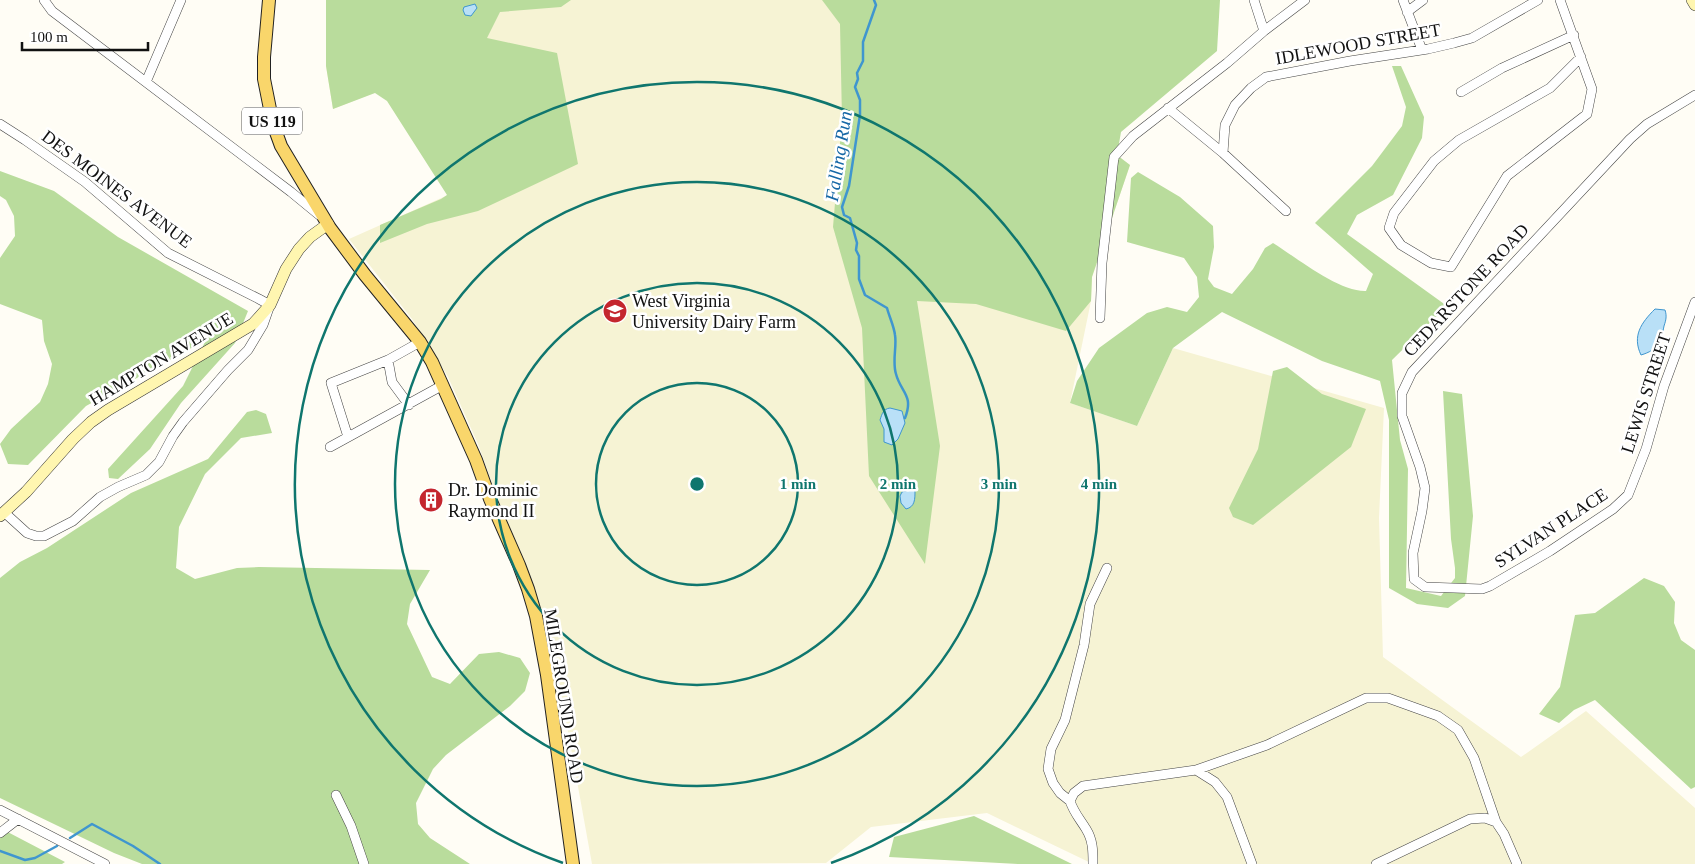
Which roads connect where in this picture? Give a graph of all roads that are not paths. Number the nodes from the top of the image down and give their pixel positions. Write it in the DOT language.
graph roads {
  1 [pos="44,0"];
  2 [pos="181,0"];
  3 [pos="269,0"];
  4 [pos="1254,0"];
  5 [pos="1305,0"];
  6 [pos="1402,0"];
  7 [pos="1423,0"];
  8 [pos="1538,0"];
  9 [pos="1560,0"];
  10 [pos="1692,0"];
  11 [pos="1527,3"];
  12 [pos="1695,5"];
  13 [pos="1407,12"];
  14 [pos="1264,31"];
  15 [pos="1574,35"];
  16 [pos="1422,50"];
  17 [pos="1581,57"];
  18 [pos="146,82"];
  19 [pos="1461,92"];
  20 [pos="1695,96"];
  21 [pos="1168,108"];
  22 [pos="0,124"];
  23 [pos="1224,153"];
  24 [pos="1286,211"];
  25 [pos="328,224"];
  26 [pos="1695,302"];
  27 [pos="270,306"];
  28 [pos="1100,318"];
  29 [pos="420,342"];
  30 [pos="388,360"];
  31 [pos="443,385"];
  32 [pos="409,405"];
  33 [pos="348,437"];
  34 [pos="330,447"];
  35 [pos="1628,495"];
  36 [pos="2,514"];
  37 [pos="1107,568"];
  38 [pos="1490,586"];
  39 [pos="1196,770"];
  40 [pos="336,795"];
  41 [pos="1070,801"];
  42 [pos="0,810"];
  43 [pos="18,819"];
  44 [pos="1496,822"];
  45 [pos="0,833"];
  46 [pos="573,863"];
  47 [pos="105,864"];
  48 [pos="364,864"];
  49 [pos="1093,864"];
  50 [pos="1252,864"];
  51 [pos="1376,864"];
  52 [pos="1517,864"];
  1 -- 18 [label="street"];
  2 -- 18 [label="street"];
  3 -- 25 [label="main road, US 119"];
  4 -- 14 [label="street"];
  5 -- 14 [label="street"];
  6 -- 13 [label="street"];
  7 -- 13 [label="street"];
  8 -- 11 [label="street, IDLEWOOD STREET"];
  9 -- 15 [label="street"];
  10 -- 12 [label="street"];
  11 -- 16 [label="street, IDLEWOOD STREET"];
  13 -- 16 [label="street"];
  14 -- 21 [label="street"];
  15 -- 17 [label="street"];
  15 -- 19 [label="street"];
  16 -- 23 [label="street, IDLEWOOD STREET"];
  17 -- 17 [label="street"];
  18 -- 25 [label="street"];
  20 -- 38 [label="street, CEDARSTONE ROAD"];
  21 -- 23 [label="street"];
  21 -- 28 [label="street"];
  22 -- 27 [label="street, DES MOINES AVENUE"];
  23 -- 24 [label="street"];
  25 -- 27 [label="street, HAMPTON AVENUE"];
  25 -- 29 [label="main road, MILEGROUND ROAD / US 119"];
  26 -- 35 [label="street, LEWIS STREET"];
  27 -- 36 [label="street, HAMPTON AVENUE"];
  27 -- 36 [label="street"];
  29 -- 30 [label="street"];
  29 -- 31 [label="main road, MILEGROUND ROAD / US 119"];
  30 -- 32 [label="street"];
  30 -- 33 [label="street"];
  31 -- 32 [label="street"];
  31 -- 46 [label="main road, MILEGROUND ROAD / US 119"];
  32 -- 33 [label="street"];
  33 -- 34 [label="street"];
  35 -- 38 [label="street, SYLVAN PLACE"];
  37 -- 41 [label="street"];
  39 -- 41 [label="street"];
  39 -- 44 [label="street"];
  39 -- 50 [label="street"];
  40 -- 48 [label="street"];
  41 -- 49 [label="street"];
  42 -- 43 [label="street"];
  43 -- 45 [label="street"];
  43 -- 47 [label="street"];
  44 -- 51 [label="street"];
  44 -- 52 [label="street"];
}
